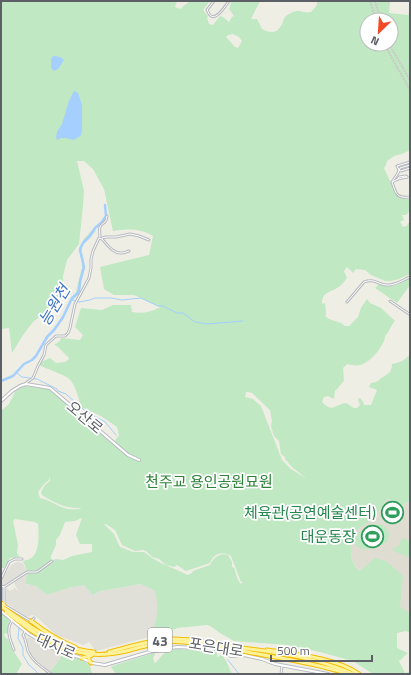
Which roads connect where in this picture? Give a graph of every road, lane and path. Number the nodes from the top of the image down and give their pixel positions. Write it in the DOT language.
graph roads {
  1 [pos="214,1"];
  2 [pos="229,1"];
  3 [pos="410,162"];
  4 [pos="410,165"];
  5 [pos="410,168"];
  6 [pos="399,170"];
  7 [pos="398,179"];
  8 [pos="392,182"];
  9 [pos="410,197"];
  10 [pos="107,216"];
  11 [pos="101,238"];
  12 [pos="149,240"];
  13 [pos="129,251"];
  14 [pos="410,277"];
  15 [pos="390,301"];
  16 [pos="347,302"];
  17 [pos="409,314"];
  18 [pos="26,384"];
  19 [pos="1,401"];
  20 [pos="140,460"];
  21 [pos="22,559"];
  22 [pos="52,561"];
  23 [pos="1,579"];
  24 [pos="1,586"];
  25 [pos="4,587"];
  26 [pos="2,607"];
  27 [pos="12,620"];
  28 [pos="33,620"];
  29 [pos="25,631"];
  30 [pos="210,645"];
  31 [pos="226,646"];
  32 [pos="14,650"];
  33 [pos="219,650"];
  34 [pos="95,653"];
  35 [pos="89,656"];
  36 [pos="82,658"];
  37 [pos="91,663"];
  38 [pos="282,665"];
  39 [pos="341,665"];
  40 [pos="335,668"];
  41 [pos="343,671"];
  42 [pos="315,673"];
  43 [pos="51,674"];
  44 [pos="281,674"];
  45 [pos="328,674"];
  46 [pos="338,674"];
  47 [pos="347,674"];
  48 [pos="353,674"];
  49 [pos="359,674"];
  1 -- 2 [label="street"];
  3 -- 6 [label="street"];
  4 -- 6 [label="street"];
  5 -- 6 [label="street"];
  6 -- 8 [label="street"];
  7 -- 8 [label="street"];
  8 -- 9 [label="street"];
  10 -- 11 [label="street"];
  11 -- 12 [label="street"];
  11 -- 13 [label="street"];
  11 -- 18 [label="street"];
  14 -- 16 [label="street"];
  15 -- 17 [label="street"];
  18 -- 19 [label="main road"];
  18 -- 20 [label="main road, 오산로"];
  21 -- 23 [label="street"];
  22 -- 25 [label="street"];
  24 -- 25 [label="street"];
  25 -- 26 [label="street"];
  26 -- 27 [label="main road, 대지로"];
  26 -- 28 [label="street"];
  26 -- 34 [label="highway, 포은대로 / 43, bridge"];
  27 -- 29 [label="main road, 대지로"];
  27 -- 32 [label="street"];
  28 -- 29 [label="street"];
  28 -- 34 [label="highway"];
  29 -- 36 [label="main road, 대지로"];
  29 -- 43 [label="street"];
  30 -- 33 [label="highway"];
  30 -- 34 [label="highway, 포은대로 / 43"];
  30 -- 40 [label="highway, 포은대로 / 43"];
  31 -- 34 [label="highway, 포은대로 / 43"];
  31 -- 39 [label="highway"];
  31 -- 40 [label="highway, 포은대로 / 43"];
  33 -- 37 [label="main road, 대지로"];
  33 -- 38 [label="main road, 대지로"];
  34 -- 35 [label="highway"];
  35 -- 36 [label="highway"];
  35 -- 37 [label="highway"];
  36 -- 37 [label="main road, 대지로"];
  38 -- 42 [label="main road, 대지로"];
  38 -- 44 [label="street"];
  39 -- 46 [label="highway"];
  39 -- 49 [label="highway"];
  40 -- 41 [label="highway, 43, bridge"];
  41 -- 47 [label="highway, 43"];
  41 -- 48 [label="highway, 43"];
  42 -- 45 [label="main road, 대지로"];
}
